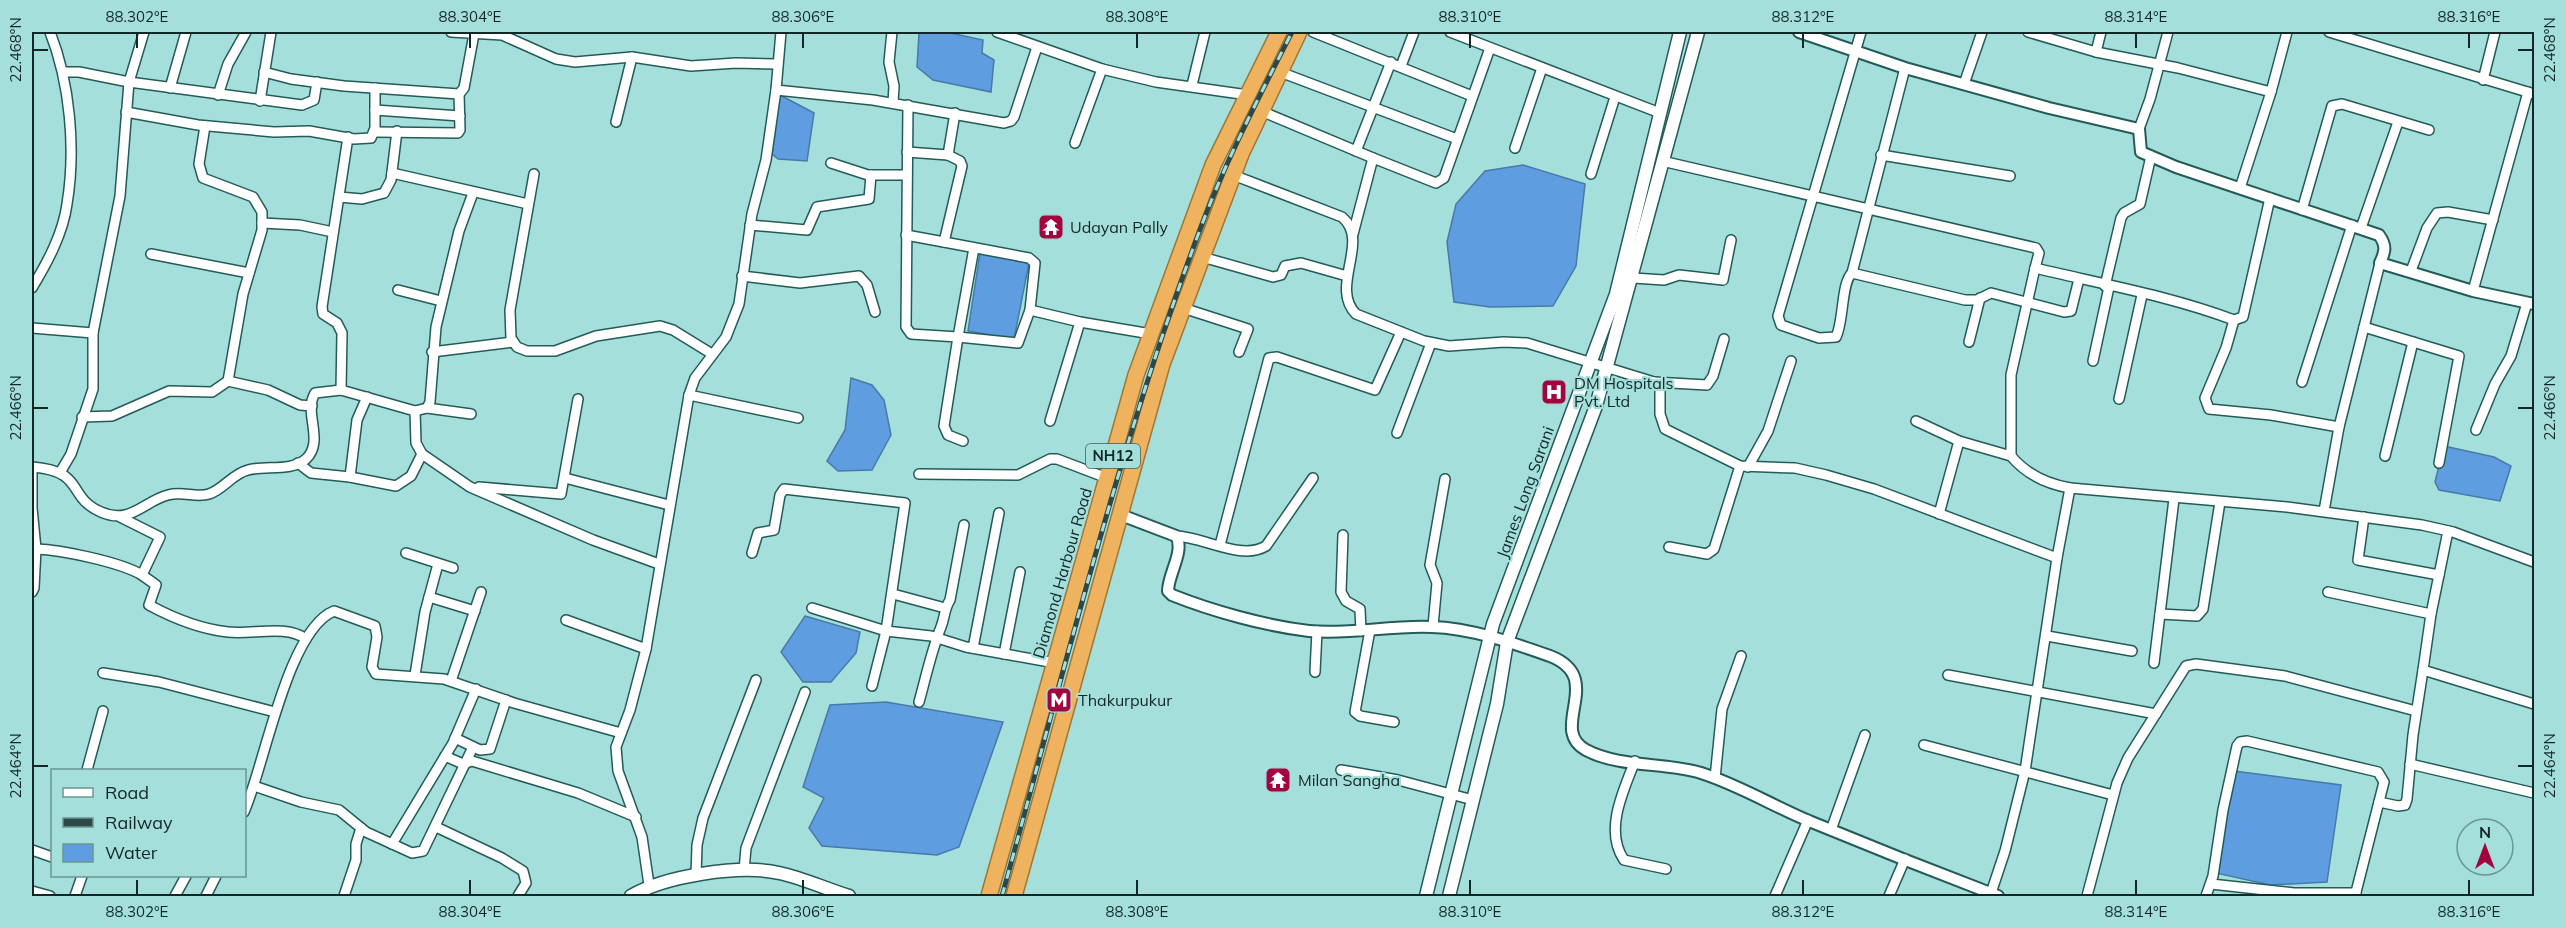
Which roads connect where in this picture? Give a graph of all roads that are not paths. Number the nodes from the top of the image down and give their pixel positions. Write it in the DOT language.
graph roads {
  1 [pos="50,32"];
  2 [pos="144,32"];
  3 [pos="186,32"];
  4 [pos="246,32"];
  5 [pos="271,32"];
  6 [pos="451,32"];
  7 [pos="781,32"];
  8 [pos="892,32"];
  9 [pos="997,32"];
  10 [pos="1205,32"];
  11 [pos="1280,32"];
  12 [pos="1299,32"];
  13 [pos="1313,32"];
  14 [pos="1414,32"];
  15 [pos="1450,32"];
  16 [pos="1680,32"];
  17 [pos="1698,32"];
  18 [pos="1798,32"];
  19 [pos="1861,32"];
  20 [pos="1982,32"];
  21 [pos="2028,32"];
  22 [pos="2100,32"];
  23 [pos="2168,32"];
  24 [pos="2287,32"];
  25 [pos="2329,32"];
  26 [pos="2495,32"];
  27 [pos="1009,33"];
  28 [pos="474,34"];
  29 [pos="507,34"];
  30 [pos="1038,47"];
  31 [pos="1490,48"];
  32 [pos="1856,51"];
  33 [pos="2096,52"];
  34 [pos="632,57"];
  35 [pos="1391,62"];
  36 [pos="777,64"];
  37 [pos="2161,64"];
  38 [pos="1401,66"];
  39 [pos="1542,68"];
  40 [pos="1905,68"];
  41 [pos="1102,69"];
  42 [pos="63,72"];
  43 [pos="264,72"];
  44 [pos="1280,72"];
  45 [pos="2483,80"];
  46 [pos="129,82"];
  47 [pos="317,82"];
  48 [pos="1964,84"];
  49 [pos="1192,85"];
  50 [pos="170,88"];
  51 [pos="375,88"];
  52 [pos="776,90"];
  53 [pos="2271,92"];
  54 [pos="2531,93"];
  55 [pos="459,94"];
  56 [pos="218,95"];
  57 [pos="1248,95"];
  58 [pos="1472,96"];
  59 [pos="1616,97"];
  60 [pos="260,101"];
  61 [pos="893,103"];
  62 [pos="908,105"];
  63 [pos="1374,107"];
  64 [pos="375,110"];
  65 [pos="1261,111"];
  66 [pos="126,112"];
  67 [pos="955,113"];
  68 [pos="1660,113"];
  69 [pos="460,116"];
  70 [pos="1674,119"];
  71 [pos="616,122"];
  72 [pos="2398,122"];
  73 [pos="205,126"];
  74 [pos="2139,129"];
  75 [pos="2429,130"];
  76 [pos="397,131"];
  77 [pos="375,132"];
  78 [pos="348,137"];
  79 [pos="1457,139"];
  80 [pos="1225,142"];
  81 [pos="1075,143"];
  82 [pos="1515,148"];
  83 [pos="1243,151"];
  84 [pos="1356,151"];
  85 [pos="907,152"];
  86 [pos="948,155"];
  87 [pos="1881,155"];
  88 [pos="2151,156"];
  89 [pos="1373,158"];
  90 [pos="1662,161"];
  91 [pos="831,163"];
  92 [pos="392,172"];
  93 [pos="534,174"];
  94 [pos="1591,174"];
  95 [pos="871,175"];
  96 [pos="907,175"];
  97 [pos="1233,175"];
  98 [pos="2010,176"];
  99 [pos="2240,188"];
  100 [pos="473,193"];
  101 [pos="1812,195"];
  102 [pos="339,197"];
  103 [pos="2270,198"];
  104 [pos="528,204"];
  105 [pos="1867,207"];
  106 [pos="2302,210"];
  107 [pos="2493,220"];
  108 [pos="262,223"];
  109 [pos="750,225"];
  110 [pos="2356,227"];
  111 [pos="333,232"];
  112 [pos="906,235"];
  113 [pos="1353,235"];
  114 [pos="1731,240"];
  115 [pos="944,242"];
  116 [pos="974,248"];
  117 [pos="151,254"];
  118 [pos="1202,257"];
  119 [pos="2380,263"];
  120 [pos="2035,268"];
  121 [pos="2411,271"];
  122 [pos="249,273"];
  123 [pos="1852,273"];
  124 [pos="742,276"];
  125 [pos="1347,276"];
  126 [pos="1633,278"];
  127 [pos="2079,279"];
  128 [pos="2107,286"];
  129 [pos="32,288"];
  130 [pos="398,290"];
  131 [pos="2473,291"];
  132 [pos="2142,295"];
  133 [pos="1980,298"];
  134 [pos="441,301"];
  135 [pos="2026,304"];
  136 [pos="2531,304"];
  137 [pos="1183,308"];
  138 [pos="1030,310"];
  139 [pos="875,312"];
  140 [pos="2234,320"];
  141 [pos="1080,322"];
  142 [pos="2364,327"];
  143 [pos="32,328"];
  144 [pos="1401,332"];
  145 [pos="93,333"];
  146 [pos="1151,334"];
  147 [pos="958,336"];
  148 [pos="1724,339"];
  149 [pos="513,342"];
  150 [pos="1969,342"];
  151 [pos="2413,342"];
  152 [pos="1431,343"];
  153 [pos="432,352"];
  154 [pos="1239,352"];
  155 [pos="712,354"];
  156 [pos="1791,361"];
  157 [pos="2093,361"];
  158 [pos="1590,363"];
  159 [pos="1607,368"];
  160 [pos="228,381"];
  161 [pos="1654,381"];
  162 [pos="2302,382"];
  163 [pos="341,390"];
  164 [pos="688,395"];
  165 [pos="367,398"];
  166 [pos="578,399"];
  167 [pos="2120,399"];
  168 [pos="312,406"];
  169 [pos="427,408"];
  170 [pos="415,411"];
  171 [pos="471,414"];
  172 [pos="82,417"];
  173 [pos="798,418"];
  174 [pos="1050,421"];
  175 [pos="1916,422"];
  176 [pos="2338,427"];
  177 [pos="2476,430"];
  178 [pos="1397,434"];
  179 [pos="963,441"];
  180 [pos="1959,441"];
  181 [pos="422,454"];
  182 [pos="2011,456"];
  183 [pos="2385,456"];
  184 [pos="298,463"];
  185 [pos="2439,463"];
  186 [pos="1744,466"];
  187 [pos="32,467"];
  188 [pos="61,471"];
  189 [pos="919,474"];
  190 [pos="350,477"];
  191 [pos="565,478"];
  192 [pos="1107,478"];
  193 [pos="1313,478"];
  194 [pos="1445,479"];
  195 [pos="470,486"];
  196 [pos="2070,489"];
  197 [pos="2174,499"];
  198 [pos="2220,502"];
  199 [pos="669,505"];
  200 [pos="32,507"];
  201 [pos="2324,511"];
  202 [pos="999,513"];
  203 [pos="1939,514"];
  204 [pos="1121,515"];
  205 [pos="120,517"];
  206 [pos="2364,517"];
  207 [pos="964,525"];
  208 [pos="2448,531"];
  209 [pos="1343,535"];
  210 [pos="1176,536"];
  211 [pos="1220,545"];
  212 [pos="1669,547"];
  213 [pos="36,549"];
  214 [pos="406,553"];
  215 [pos="752,553"];
  216 [pos="2057,558"];
  217 [pos="2535,562"];
  218 [pos="438,564"];
  219 [pos="659,564"];
  220 [pos="453,567"];
  221 [pos="1020,572"];
  222 [pos="1080,574"];
  223 [pos="2439,574"];
  224 [pos="142,575"];
  225 [pos="1101,580"];
  226 [pos="32,592"];
  227 [pos="481,592"];
  228 [pos="2328,592"];
  229 [pos="893,594"];
  230 [pos="429,597"];
  231 [pos="812,608"];
  232 [pos="945,608"];
  233 [pos="475,610"];
  234 [pos="2160,614"];
  235 [pos="2431,614"];
  236 [pos="566,620"];
  237 [pos="1433,627"];
  238 [pos="886,631"];
  239 [pos="1317,631"];
  240 [pos="1365,631"];
  241 [pos="2047,636"];
  242 [pos="936,637"];
  243 [pos="1490,637"];
  244 [pos="306,639"];
  245 [pos="1507,642"];
  246 [pos="646,648"];
  247 [pos="973,648"];
  248 [pos="2132,651"];
  249 [pos="1004,654"];
  250 [pos="1741,656"];
  251 [pos="1055,663"];
  252 [pos="2154,663"];
  253 [pos="2423,670"];
  254 [pos="1315,672"];
  255 [pos="103,674"];
  256 [pos="415,675"];
  257 [pos="1948,675"];
  258 [pos="756,680"];
  259 [pos="451,681"];
  260 [pos="872,686"];
  261 [pos="476,689"];
  262 [pos="2037,691"];
  263 [pos="805,692"];
  264 [pos="507,700"];
  265 [pos="919,702"];
  266 [pos="2535,704"];
  267 [pos="103,711"];
  268 [pos="2416,711"];
  269 [pos="275,712"];
  270 [pos="2156,714"];
  271 [pos="1394,722"];
  272 [pos="621,733"];
  273 [pos="1865,735"];
  274 [pos="455,738"];
  275 [pos="1924,745"];
  276 [pos="473,747"];
  277 [pos="445,756"];
  278 [pos="1635,761"];
  279 [pos="463,764"];
  280 [pos="2410,764"];
  281 [pos="88,769"];
  282 [pos="1341,770"];
  283 [pos="2025,771"];
  284 [pos="1715,778"];
  285 [pos="255,786"];
  286 [pos="2535,793"];
  287 [pos="1451,795"];
  288 [pos="2113,795"];
  289 [pos="1473,800"];
  290 [pos="2379,802"];
  291 [pos="246,807"];
  292 [pos="636,817"];
  293 [pos="1808,820"];
  294 [pos="436,827"];
  295 [pos="361,828"];
  296 [pos="1831,830"];
  297 [pos="392,844"];
  298 [pos="32,850"];
  299 [pos="51,857"];
  300 [pos="1905,859"];
  301 [pos="1666,869"];
  302 [pos="744,870"];
  303 [pos="696,876"];
  304 [pos="82,877"];
  305 [pos="185,877"];
  306 [pos="216,877"];
  307 [pos="2211,884"];
  308 [pos="649,885"];
  309 [pos="32,891"];
  310 [pos="2356,895"];
  311 [pos="1993,896"];
  312 [pos="50,897"];
  313 [pos="75,897"];
  314 [pos="175,897"];
  315 [pos="206,897"];
  316 [pos="344,897"];
  317 [pos="518,897"];
  318 [pos="631,897"];
  319 [pos="849,897"];
  320 [pos="989,897"];
  321 [pos="1014,897"];
  322 [pos="1426,897"];
  323 [pos="1449,897"];
  324 [pos="1775,897"];
  325 [pos="1889,897"];
  326 [pos="2087,897"];
  327 [pos="2206,897"];
  1 -- 42 [label="street"];
  2 -- 46 [label="street"];
  3 -- 50 [label="street"];
  4 -- 56 [label="street"];
  5 -- 43 [label="street"];
  6 -- 28 [label="street"];
  7 -- 36 [label="street"];
  8 -- 61 [label="street"];
  9 -- 27 [label="street"];
  10 -- 49 [label="street"];
  11 -- 57 [label="highway, Diamond Harbour Road / NH12"];
  12 -- 44 [label="highway, NH12"];
  13 -- 35 [label="street"];
  14 -- 38 [label="street"];
  15 -- 31 [label="street"];
  16 -- 68 [label="main road, James Long Sarani"];
  17 -- 70 [label="main road"];
  18 -- 32 [label="street"];
  19 -- 32 [label="street"];
  20 -- 48 [label="street"];
  21 -- 33 [label="street"];
  22 -- 33 [label="street"];
  23 -- 37 [label="street"];
  24 -- 53 [label="street"];
  25 -- 45 [label="street"];
  26 -- 45 [label="street"];
  27 -- 30 [label="street"];
  28 -- 29 [label="street"];
  28 -- 55 [label="street"];
  29 -- 34 [label="street"];
  30 -- 41 [label="street"];
  30 -- 67 [label="street"];
  31 -- 39 [label="street"];
  31 -- 58 [label="street"];
  32 -- 40 [label="street"];
  32 -- 101 [label="street"];
  33 -- 37 [label="street"];
  34 -- 36 [label="street"];
  34 -- 71 [label="street"];
  35 -- 38 [label="street"];
  35 -- 63 [label="street"];
  36 -- 52 [label="street"];
  37 -- 53 [label="street"];
  37 -- 74 [label="street"];
  38 -- 58 [label="street"];
  39 -- 59 [label="street"];
  39 -- 82 [label="street"];
  40 -- 48 [label="street"];
  40 -- 87 [label="street"];
  41 -- 49 [label="street"];
  41 -- 81 [label="street"];
  42 -- 46 [label="street"];
  42 -- 129 [label="street"];
  43 -- 47 [label="street"];
  43 -- 60 [label="street"];
  44 -- 63 [label="street"];
  44 -- 65 [label="highway, NH12"];
  45 -- 54 [label="street"];
  46 -- 50 [label="street"];
  46 -- 66 [label="street"];
  47 -- 51 [label="street"];
  47 -- 60 [label="street"];
  48 -- 74 [label="street"];
  49 -- 57 [label="street"];
  50 -- 56 [label="street"];
  51 -- 55 [label="street"];
  51 -- 64 [label="street"];
  52 -- 61 [label="street"];
  52 -- 109 [label="street"];
  53 -- 99 [label="street"];
  54 -- 107 [label="street"];
  55 -- 69 [label="street"];
  56 -- 60 [label="street"];
  57 -- 80 [label="highway, Diamond Harbour Road / NH12"];
  58 -- 79 [label="street"];
  59 -- 68 [label="street"];
  59 -- 94 [label="street"];
  61 -- 62 [label="street"];
  62 -- 67 [label="street"];
  62 -- 85 [label="street"];
  63 -- 79 [label="street"];
  63 -- 84 [label="street"];
  64 -- 69 [label="street"];
  64 -- 77 [label="street"];
  65 -- 83 [label="highway, NH12"];
  65 -- 84 [label="street"];
  66 -- 73 [label="street"];
  66 -- 145 [label="street"];
  67 -- 86 [label="street"];
  68 -- 70 [label="main road"];
  68 -- 158 [label="main road, James Long Sarani"];
  69 -- 76 [label="street"];
  70 -- 90 [label="main road"];
  72 -- 75 [label="street"];
  72 -- 106 [label="street"];
  72 -- 110 [label="street"];
  73 -- 78 [label="street"];
  73 -- 108 [label="street"];
  74 -- 88 [label="street"];
  76 -- 77 [label="street"];
  76 -- 92 [label="street"];
  77 -- 78 [label="street"];
  78 -- 102 [label="street"];
  79 -- 89 [label="street"];
  80 -- 83 [label="highway"];
  80 -- 146 [label="highway, Diamond Harbour Road / NH12"];
  83 -- 97 [label="highway, NH12"];
  84 -- 89 [label="street"];
  85 -- 86 [label="street"];
  85 -- 96 [label="street"];
  86 -- 115 [label="street"];
  87 -- 98 [label="street"];
  87 -- 105 [label="street"];
  88 -- 99 [label="street"];
  88 -- 128 [label="street"];
  89 -- 113 [label="street"];
  90 -- 101 [label="street"];
  90 -- 126 [label="main road"];
  91 -- 95 [label="street"];
  92 -- 100 [label="street"];
  92 -- 102 [label="street"];
  93 -- 104 [label="street"];
  95 -- 96 [label="street"];
  95 -- 109 [label="street"];
  96 -- 112 [label="street"];
  97 -- 113 [label="street"];
  97 -- 118 [label="highway, NH12"];
  99 -- 103 [label="street"];
  100 -- 104 [label="street"];
  100 -- 134 [label="street"];
  101 -- 105 [label="street"];
  101 -- 123 [label="street"];
  102 -- 111 [label="street"];
  103 -- 106 [label="street"];
  103 -- 140 [label="street"];
  104 -- 149 [label="street"];
  105 -- 120 [label="street"];
  105 -- 123 [label="street"];
  106 -- 110 [label="street"];
  107 -- 121 [label="street"];
  107 -- 131 [label="street"];
  108 -- 111 [label="street"];
  108 -- 122 [label="street"];
  109 -- 124 [label="street"];
  110 -- 119 [label="street"];
  110 -- 162 [label="street"];
  111 -- 163 [label="street"];
  112 -- 115 [label="street"];
  112 -- 147 [label="street"];
  113 -- 125 [label="street"];
  114 -- 126 [label="street"];
  115 -- 116 [label="street"];
  116 -- 138 [label="street"];
  116 -- 147 [label="street"];
  117 -- 122 [label="street"];
  118 -- 125 [label="street"];
  118 -- 137 [label="highway, NH12"];
  119 -- 121 [label="street"];
  119 -- 142 [label="street"];
  120 -- 127 [label="street"];
  120 -- 135 [label="street"];
  121 -- 131 [label="street"];
  122 -- 160 [label="street"];
  123 -- 133 [label="street"];
  124 -- 139 [label="street"];
  124 -- 155 [label="street"];
  125 -- 144 [label="street"];
  126 -- 159 [label="main road"];
  127 -- 128 [label="street"];
  127 -- 135 [label="street"];
  128 -- 132 [label="street"];
  128 -- 157 [label="street"];
  130 -- 134 [label="street"];
  131 -- 136 [label="street"];
  132 -- 140 [label="street"];
  132 -- 167 [label="street"];
  133 -- 135 [label="street"];
  133 -- 150 [label="street"];
  134 -- 153 [label="street"];
  135 -- 182 [label="street"];
  136 -- 177 [label="street"];
  137 -- 154 [label="street"];
  137 -- 204 [label="highway, NH12"];
  138 -- 141 [label="street"];
  138 -- 147 [label="street"];
  140 -- 176 [label="street"];
  141 -- 146 [label="street"];
  141 -- 174 [label="street"];
  142 -- 151 [label="street"];
  142 -- 176 [label="street"];
  143 -- 145 [label="street"];
  144 -- 152 [label="street"];
  144 -- 211 [label="street"];
  145 -- 172 [label="street"];
  146 -- 192 [label="highway, Diamond Harbour Road / NH12"];
  147 -- 179 [label="street"];
  148 -- 161 [label="street"];
  149 -- 153 [label="street"];
  149 -- 155 [label="street"];
  151 -- 183 [label="street"];
  151 -- 185 [label="street"];
  152 -- 158 [label="street"];
  152 -- 178 [label="street"];
  153 -- 169 [label="street"];
  155 -- 164 [label="street"];
  156 -- 186 [label="street"];
  158 -- 159 [label="street"];
  158 -- 243 [label="main road, James Long Sarani"];
  159 -- 161 [label="street"];
  159 -- 245 [label="main road"];
  160 -- 168 [label="street"];
  160 -- 172 [label="street"];
  161 -- 186 [label="street"];
  163 -- 165 [label="street"];
  163 -- 168 [label="street"];
  164 -- 173 [label="street"];
  164 -- 199 [label="street"];
  165 -- 170 [label="street"];
  165 -- 190 [label="street"];
  166 -- 191 [label="street"];
  168 -- 184 [label="street"];
  169 -- 170 [label="street"];
  169 -- 171 [label="street"];
  170 -- 181 [label="street"];
  172 -- 188 [label="street"];
  175 -- 180 [label="street"];
  176 -- 201 [label="street"];
  180 -- 182 [label="street"];
  180 -- 203 [label="street"];
  181 -- 190 [label="street"];
  181 -- 195 [label="street"];
  182 -- 196 [label="street"];
  184 -- 190 [label="street"];
  184 -- 205 [label="street"];
  186 -- 203 [label="street"];
  186 -- 212 [label="street"];
  187 -- 188 [label="street"];
  187 -- 200 [label="street"];
  188 -- 205 [label="street"];
  189 -- 192 [label="street"];
  191 -- 195 [label="street"];
  191 -- 199 [label="street"];
  192 -- 222 [label="highway, Diamond Harbour Road / NH12"];
  193 -- 211 [label="street"];
  194 -- 237 [label="street"];
  195 -- 219 [label="street"];
  196 -- 197 [label="street"];
  196 -- 216 [label="street"];
  197 -- 198 [label="street"];
  197 -- 234 [label="street"];
  198 -- 201 [label="street"];
  198 -- 234 [label="street"];
  199 -- 219 [label="street"];
  200 -- 213 [label="street"];
  201 -- 206 [label="street"];
  202 -- 247 [label="street"];
  203 -- 216 [label="street"];
  204 -- 210 [label="street"];
  204 -- 225 [label="highway, NH12"];
  205 -- 224 [label="street"];
  206 -- 208 [label="street"];
  206 -- 223 [label="street"];
  207 -- 232 [label="street"];
  208 -- 217 [label="street"];
  208 -- 223 [label="street"];
  209 -- 240 [label="street"];
  210 -- 211 [label="street"];
  210 -- 239 [label="street"];
  213 -- 224 [label="street"];
  213 -- 226 [label="street"];
  214 -- 218 [label="street"];
  215 -- 229 [label="street"];
  216 -- 241 [label="street"];
  218 -- 220 [label="street"];
  218 -- 230 [label="street"];
  219 -- 246 [label="street"];
  221 -- 249 [label="street"];
  222 -- 225 [label="highway"];
  222 -- 251 [label="highway, Diamond Harbour Road / NH12"];
  223 -- 235 [label="street"];
  224 -- 244 [label="street"];
  225 -- 321 [label="highway, NH12"];
  227 -- 233 [label="street"];
  228 -- 235 [label="street"];
  229 -- 232 [label="street"];
  229 -- 238 [label="street"];
  230 -- 233 [label="street"];
  230 -- 256 [label="street"];
  231 -- 238 [label="street"];
  232 -- 242 [label="street"];
  233 -- 259 [label="street"];
  234 -- 252 [label="street"];
  235 -- 253 [label="street"];
  236 -- 246 [label="street"];
  237 -- 240 [label="street"];
  237 -- 243 [label="street"];
  238 -- 242 [label="street"];
  238 -- 260 [label="street"];
  239 -- 240 [label="street"];
  239 -- 254 [label="street"];
  240 -- 271 [label="street"];
  241 -- 248 [label="street"];
  241 -- 262 [label="street"];
  242 -- 247 [label="street"];
  242 -- 265 [label="street"];
  243 -- 245 [label="street"];
  243 -- 287 [label="main road, James Long Sarani"];
  244 -- 256 [label="street"];
  244 -- 269 [label="street"];
  245 -- 278 [label="street"];
  245 -- 289 [label="main road"];
  246 -- 272 [label="street"];
  247 -- 249 [label="street"];
  249 -- 251 [label="street"];
  250 -- 284 [label="street"];
  251 -- 320 [label="highway, Diamond Harbour Road / NH12"];
  253 -- 266 [label="street"];
  253 -- 268 [label="street"];
  255 -- 269 [label="street"];
  256 -- 259 [label="street"];
  257 -- 262 [label="street"];
  258 -- 303 [label="street"];
  259 -- 261 [label="street"];
  261 -- 264 [label="street"];
  261 -- 274 [label="street"];
  262 -- 270 [label="street"];
  262 -- 283 [label="street"];
  263 -- 302 [label="street"];
  264 -- 272 [label="street"];
  264 -- 276 [label="street"];
  267 -- 281 [label="street"];
  268 -- 270 [label="street"];
  268 -- 280 [label="street"];
  269 -- 285 [label="street"];
  270 -- 288 [label="street"];
  272 -- 292 [label="street"];
  273 -- 296 [label="street"];
  274 -- 276 [label="street"];
  274 -- 277 [label="street"];
  275 -- 283 [label="street"];
  276 -- 279 [label="street"];
  277 -- 279 [label="street"];
  277 -- 297 [label="street"];
  278 -- 284 [label="street"];
  278 -- 301 [label="street"];
  279 -- 292 [label="street"];
  279 -- 294 [label="street"];
  280 -- 286 [label="street"];
  280 -- 290 [label="street"];
  282 -- 287 [label="street"];
  283 -- 288 [label="street"];
  283 -- 311 [label="street"];
  284 -- 293 [label="street"];
  285 -- 291 [label="street"];
  285 -- 295 [label="street"];
  287 -- 289 [label="street"];
  287 -- 322 [label="main road, James Long Sarani"];
  288 -- 326 [label="street"];
  289 -- 323 [label="main road"];
  290 -- 307 [label="street"];
  290 -- 310 [label="street"];
  292 -- 308 [label="street"];
  293 -- 296 [label="street"];
  293 -- 324 [label="street"];
  294 -- 297 [label="street"];
  294 -- 317 [label="street"];
  295 -- 297 [label="street"];
  295 -- 316 [label="street"];
  296 -- 300 [label="street"];
  298 -- 299 [label="street"];
  300 -- 311 [label="street"];
  300 -- 325 [label="street"];
  302 -- 303 [label="main road"];
  302 -- 319 [label="main road"];
  303 -- 308 [label="main road"];
  304 -- 313 [label="street"];
  305 -- 314 [label="street"];
  306 -- 315 [label="street"];
  307 -- 310 [label="street"];
  307 -- 327 [label="street"];
  308 -- 318 [label="main road"];
  309 -- 312 [label="street"];
}
